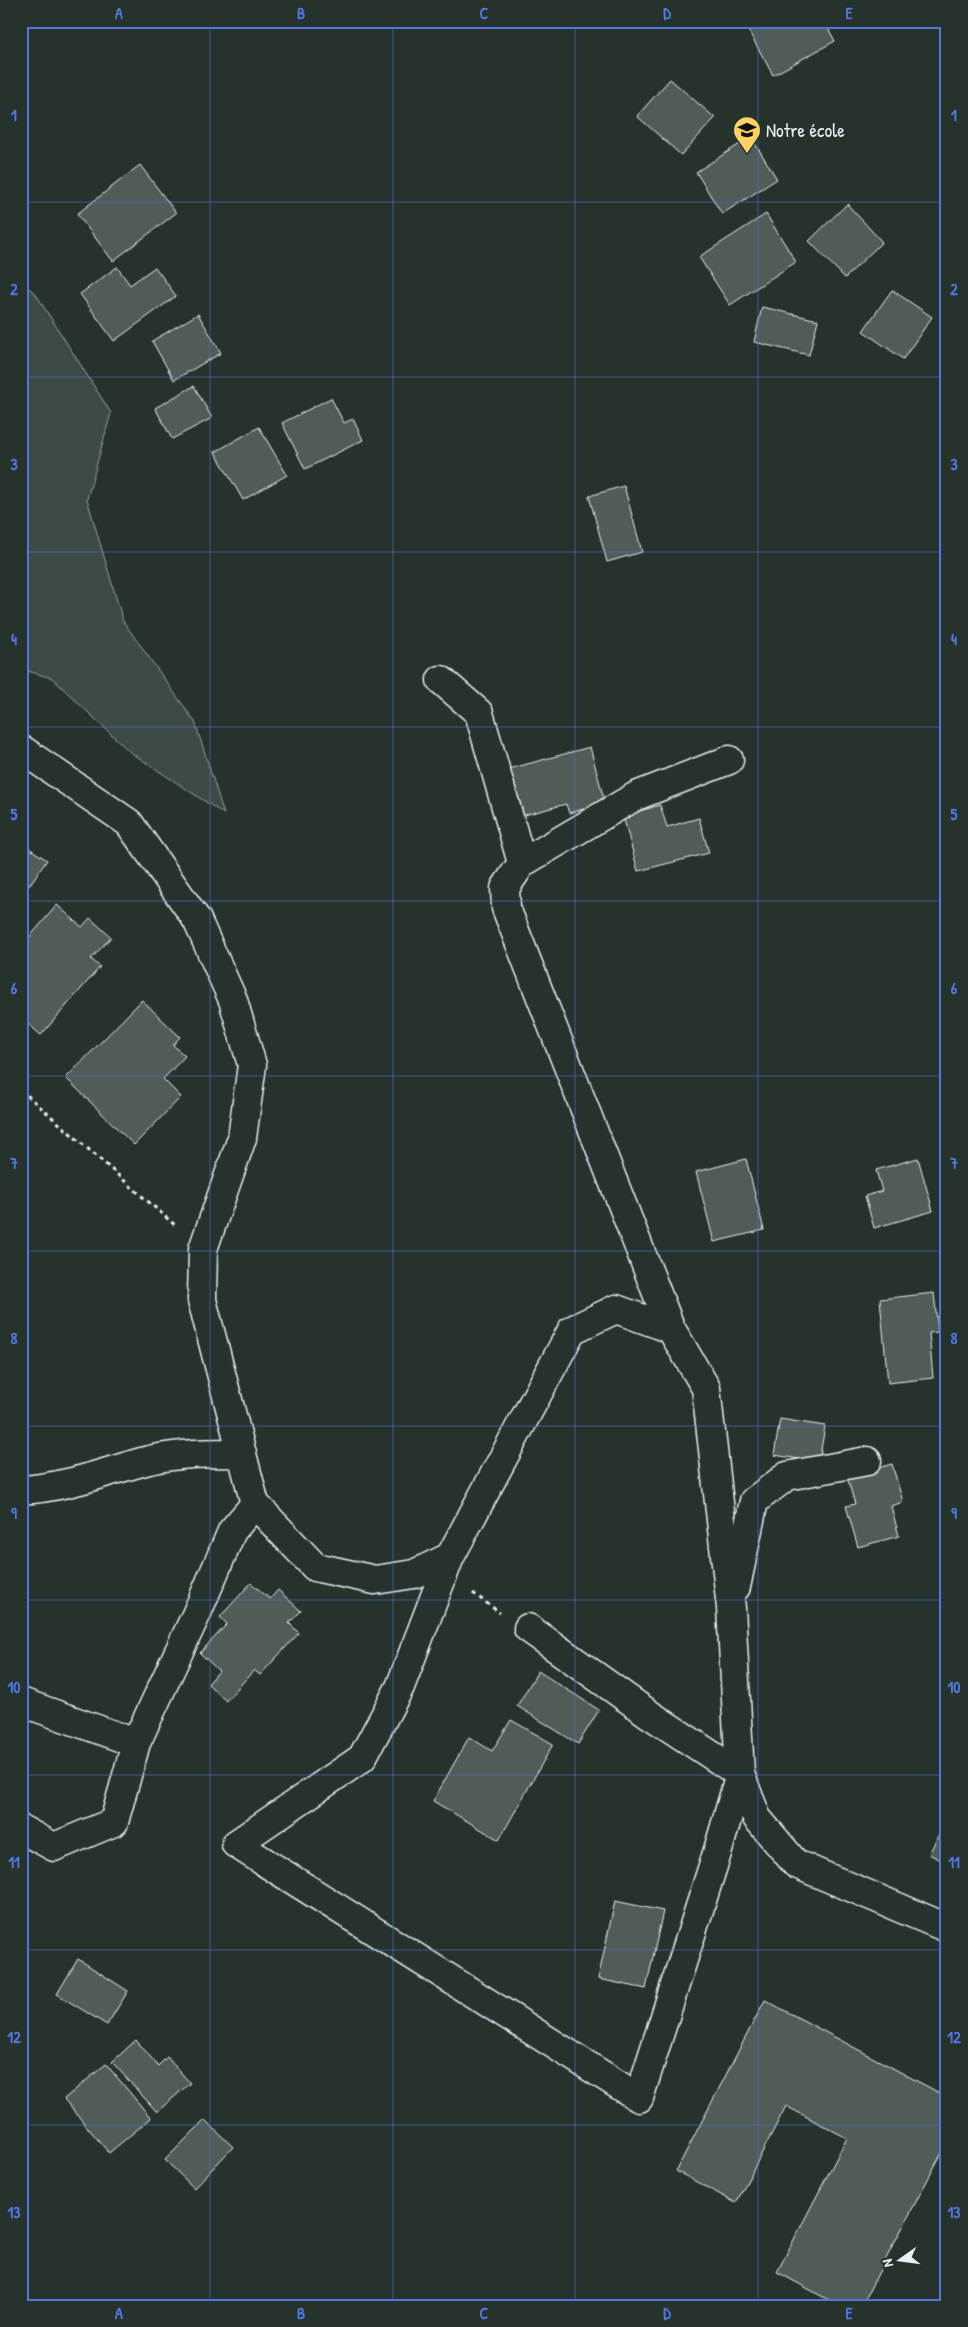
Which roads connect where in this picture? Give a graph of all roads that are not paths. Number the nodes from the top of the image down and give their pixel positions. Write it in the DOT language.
graph roads {
  1 [pos="441,680"];
  2 [pos="21,749"];
  3 [pos="729,760"];
  4 [pos="522,864"];
  5 [pos="671,1329"];
  6 [pos="242,1453"];
  7 [pos="867,1461"];
  8 [pos="21,1490"];
  9 [pos="255,1504"];
  10 [pos="450,1557"];
  11 [pos="731,1608"];
  12 [pos="516,1622"];
  13 [pos="21,1702"];
  14 [pos="136,1743"];
  15 [pos="740,1774"];
  16 [pos="21,1829"];
  17 [pos="947,1928"];
  1 -- 4 [label="street"];
  2 -- 6 [label="street"];
  3 -- 4 [label="street"];
  4 -- 5 [label="street"];
  5 -- 10 [label="street"];
  5 -- 11 [label="street"];
  6 -- 8 [label="street"];
  6 -- 9 [label="street"];
  7 -- 11 [label="street"];
  9 -- 10 [label="street"];
  9 -- 14 [label="street"];
  10 -- 15 [label="street"];
  11 -- 15 [label="street"];
  12 -- 15 [label="street"];
  13 -- 14 [label="street"];
  14 -- 16 [label="street"];
  15 -- 17 [label="street"];
}
